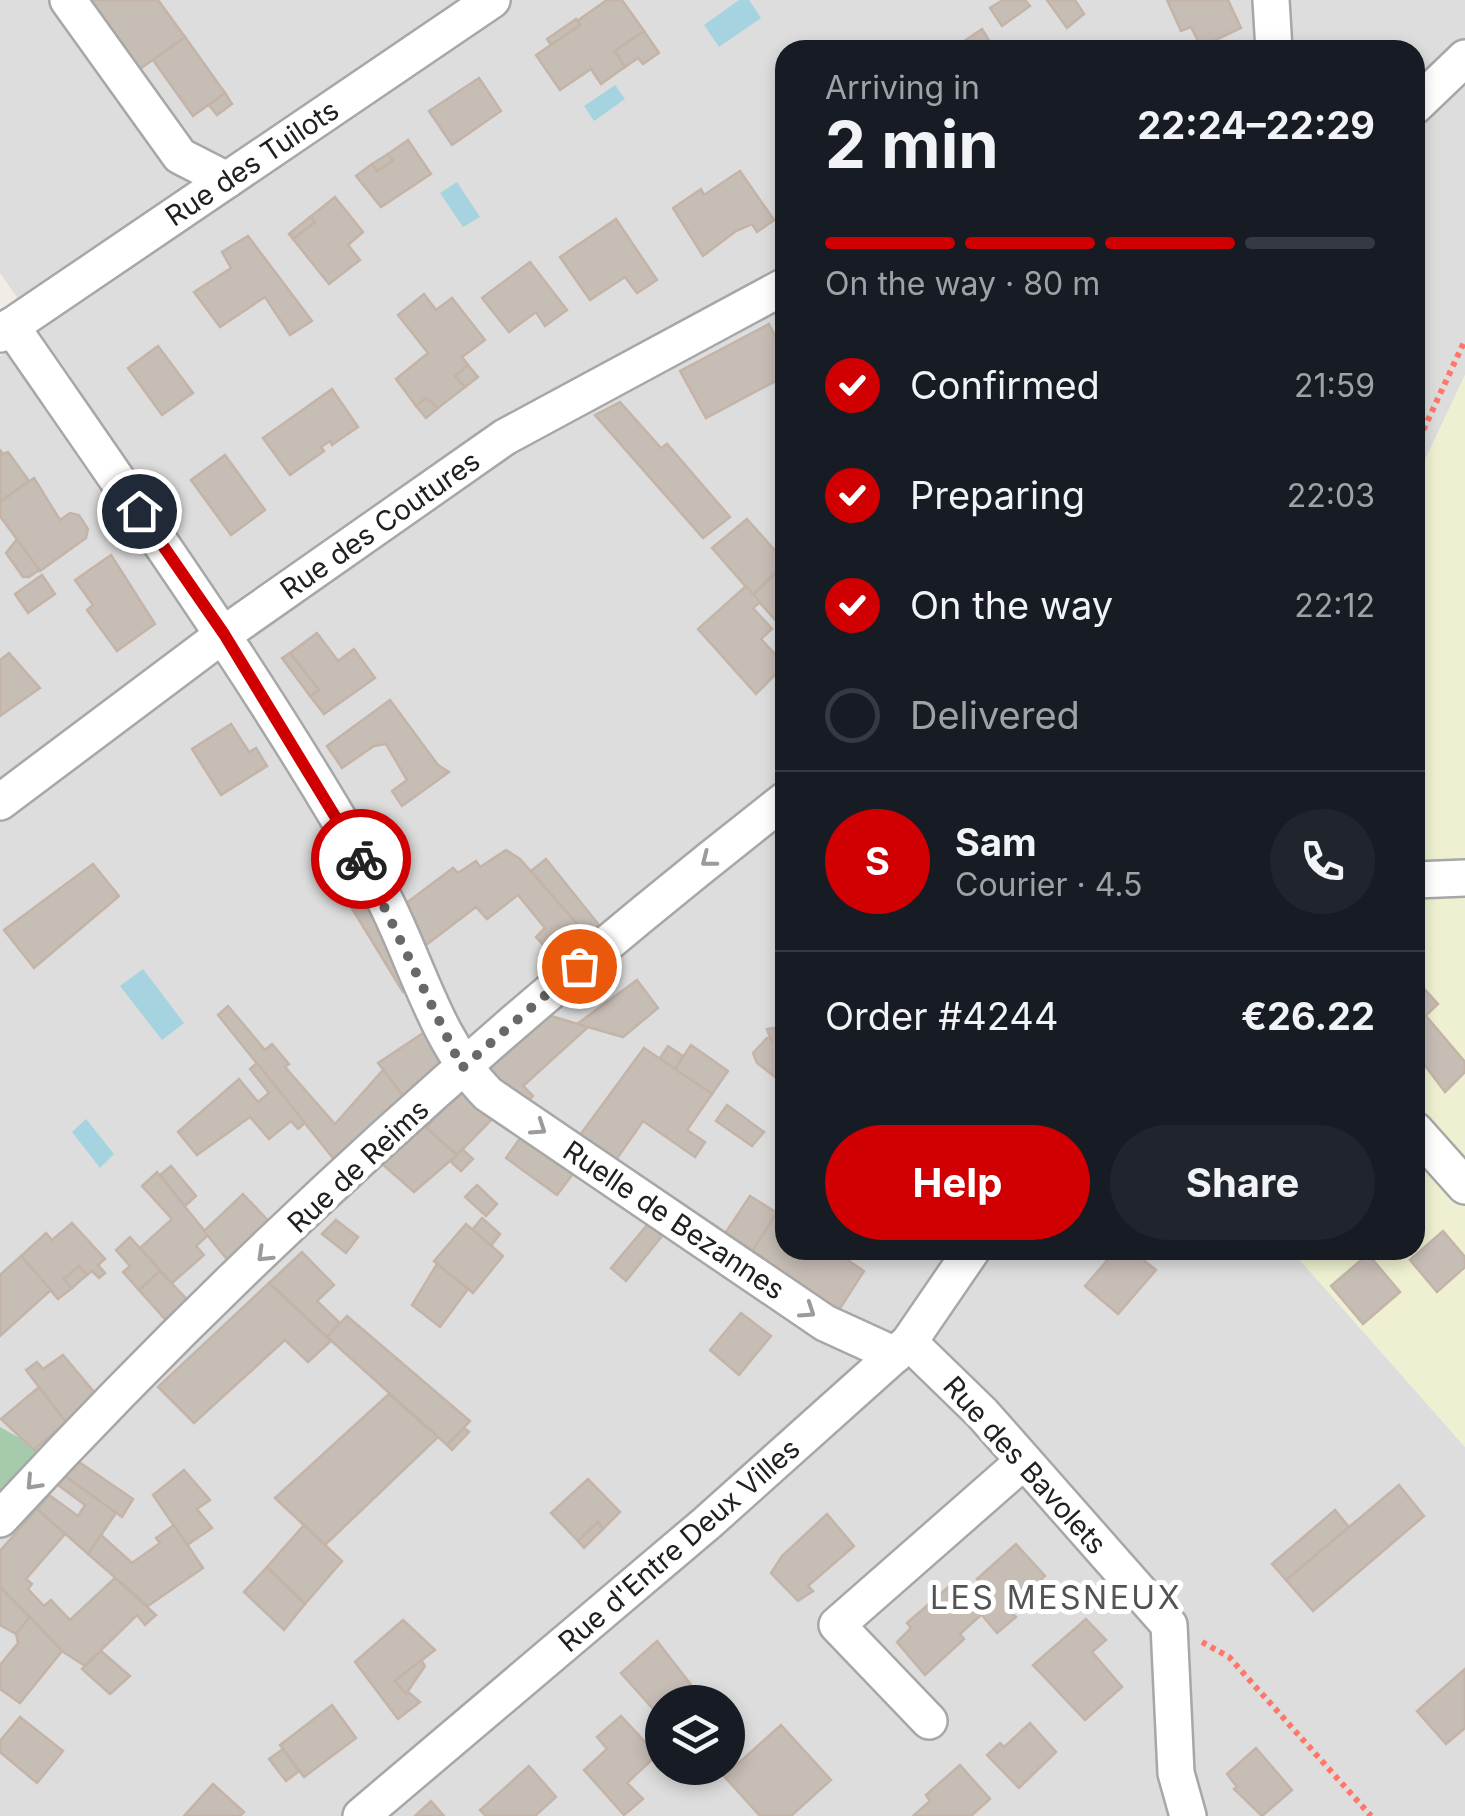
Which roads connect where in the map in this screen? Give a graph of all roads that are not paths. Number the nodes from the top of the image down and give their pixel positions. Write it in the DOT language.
graph roads {
  1 [pos="68,0"];
  2 [pos="492,0"];
  3 [pos="1271,0"];
  4 [pos="1273,40"];
  5 [pos="1465,58"];
  6 [pos="1425,96"];
  7 [pos="227,180"];
  8 [pos="775,291"];
  9 [pos="5,330"];
  10 [pos="224,634"];
  11 [pos="0,802"];
  12 [pos="775,808"];
  13 [pos="1465,878"];
  14 [pos="1425,880"];
  15 [pos="462,1068"];
  16 [pos="1425,1141"];
  17 [pos="1465,1186"];
  18 [pos="965,1260"];
  19 [pos="902,1348"];
  20 [pos="1024,1461"];
  21 [pos="0,1519"];
  22 [pos="929,1721"];
  23 [pos="361,1816"];
  24 [pos="1188,1816"];
  1 -- 7 [label="street"];
  2 -- 7 [label="street, Rue des Tuilots"];
  3 -- 4 [label="street"];
  5 -- 6 [label="street"];
  7 -- 9 [label="street, Rue des Tuilots"];
  8 -- 10 [label="street, Rue des Coutures"];
  9 -- 10 [label="street"];
  10 -- 11 [label="street, Rue des Coutures"];
  10 -- 15 [label="street"];
  12 -- 15 [label="street, Rue de Reims, one-way"];
  13 -- 14 [label="street"];
  15 -- 19 [label="street, Ruelle de Bezannes, one-way"];
  15 -- 21 [label="street, Rue de Reims, one-way"];
  16 -- 17 [label="street"];
  18 -- 19 [label="street, Rue d'Entre Deux Villes"];
  19 -- 20 [label="street, Rue des Bavolets"];
  19 -- 23 [label="street, Rue d'Entre Deux Villes"];
  20 -- 22 [label="street"];
  20 -- 24 [label="street, Rue des Bavolets"];
}
